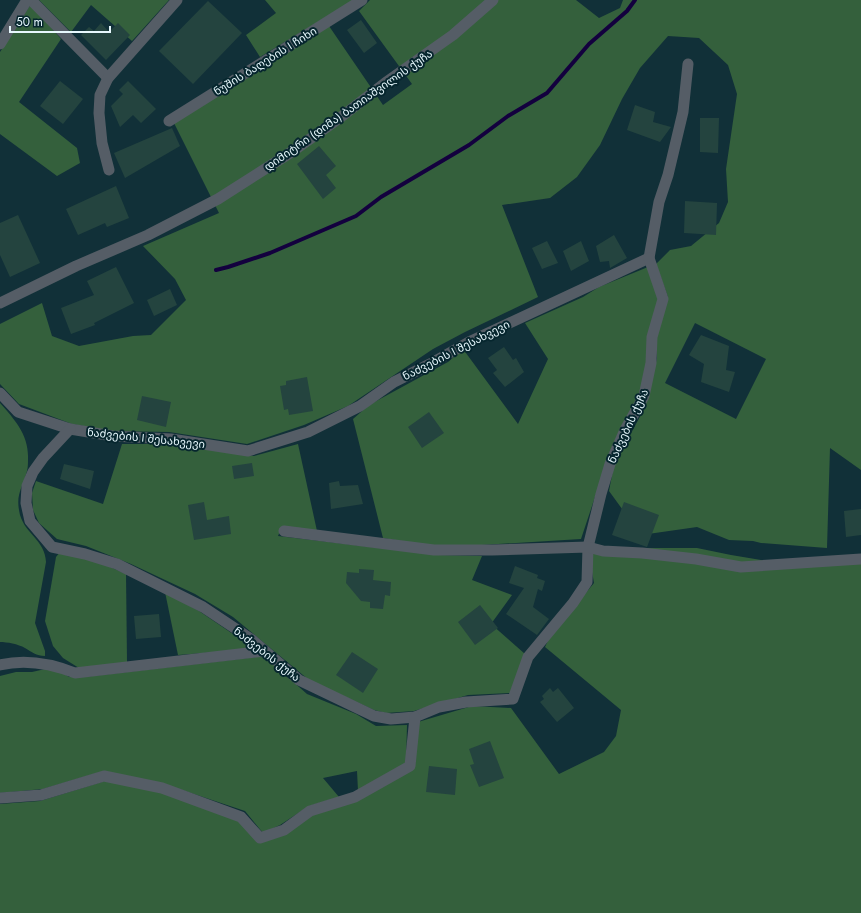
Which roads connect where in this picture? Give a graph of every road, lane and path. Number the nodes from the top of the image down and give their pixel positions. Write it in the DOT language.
graph roads {
  1 [pos="26,0"];
  2 [pos="31,0"];
  3 [pos="177,0"];
  4 [pos="362,0"];
  5 [pos="493,0"];
  6 [pos="0,44"];
  7 [pos="688,64"];
  8 [pos="108,78"];
  9 [pos="169,121"];
  10 [pos="109,170"];
  11 [pos="649,258"];
  12 [pos="0,303"];
  13 [pos="0,393"];
  14 [pos="70,429"];
  15 [pos="284,531"];
  16 [pos="588,547"];
  17 [pos="861,559"];
  18 [pos="265,651"];
  19 [pos="0,665"];
  20 [pos="415,717"];
  21 [pos="0,798"];
  1 -- 6 [label="street"];
  2 -- 8 [label="street"];
  3 -- 8 [label="street"];
  4 -- 9 [label="street, ნუშის ბაღების I ჩიხი"];
  5 -- 12 [label="street, დიმიტრი (დიმა) ბათიაშვილის ქუჩა"];
  7 -- 11 [label="street"];
  8 -- 10 [label="street"];
  11 -- 14 [label="street, ნაძვების I შესახვევი"];
  11 -- 16 [label="street, ნაძვების ქუჩა"];
  13 -- 14 [label="street"];
  14 -- 18 [label="street, ნაძვების ქუჩა"];
  15 -- 16 [label="street"];
  16 -- 17 [label="street"];
  16 -- 20 [label="street, ნაძვების ქუჩა"];
  18 -- 19 [label="street"];
  18 -- 20 [label="street, ნაძვების ქუჩა"];
  20 -- 21 [label="street"];
}
